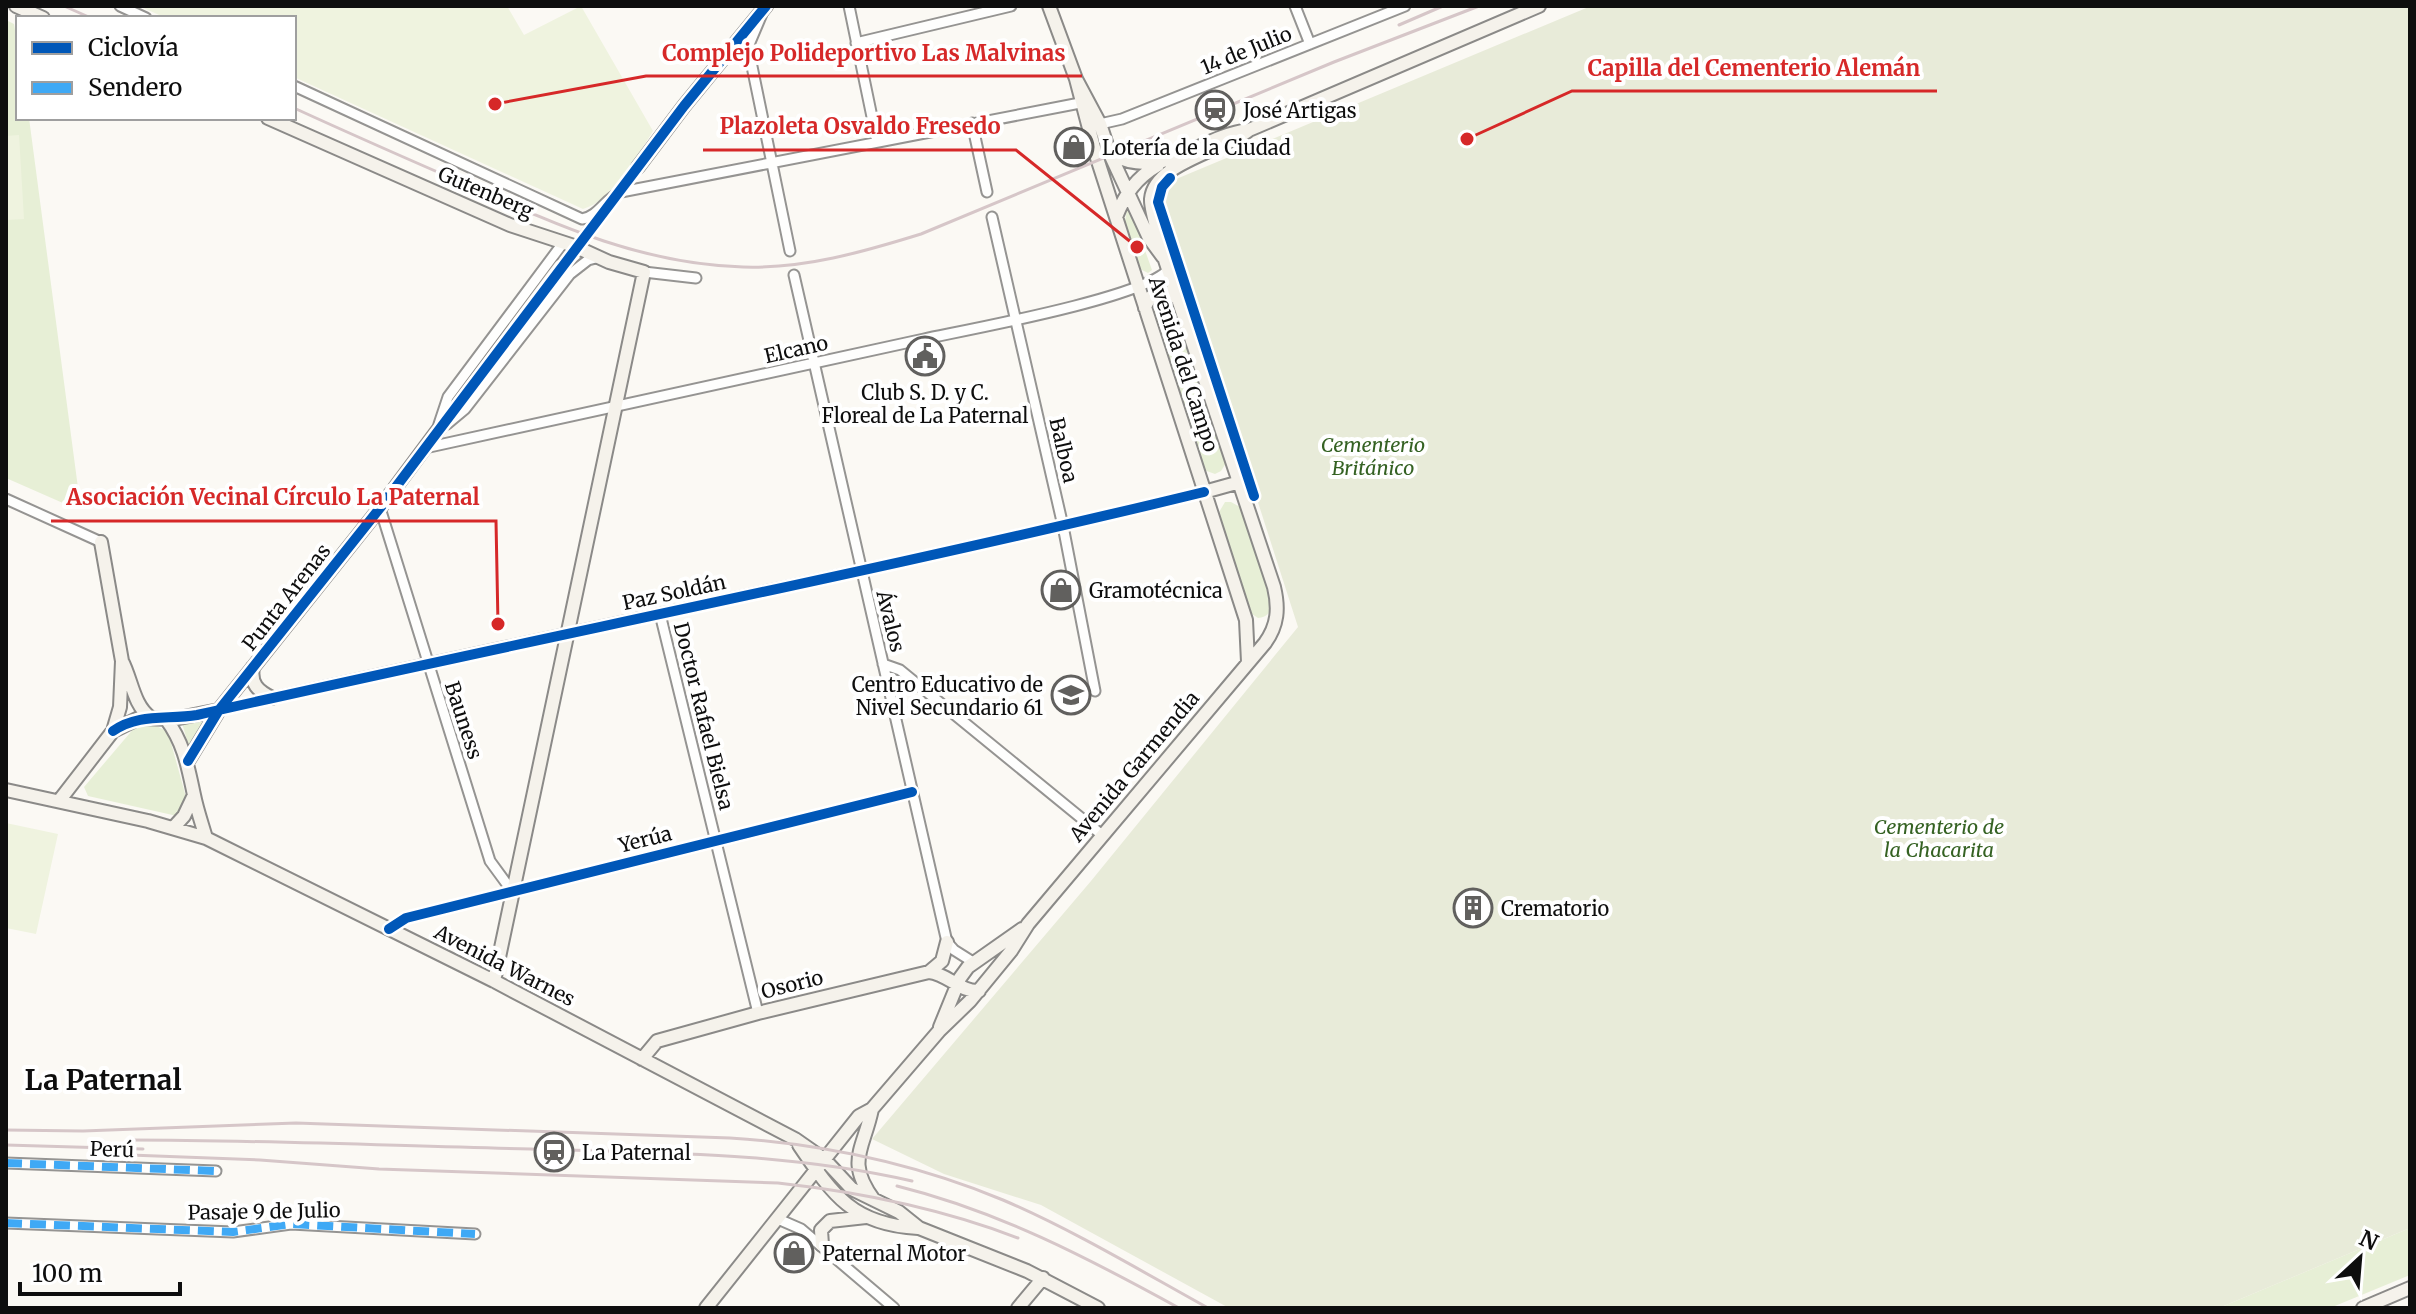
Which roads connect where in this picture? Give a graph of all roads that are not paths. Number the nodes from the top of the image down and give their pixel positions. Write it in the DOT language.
graph roads {
  1 [pos="16,6"];
  2 [pos="849,6"];
  3 [pos="1011,6"];
  4 [pos="1049,6"];
  5 [pos="1295,6"];
  6 [pos="1405,6"];
  7 [pos="1539,6"];
  8 [pos="122,7"];
  9 [pos="765,8"];
  10 [pos="37,16"];
  11 [pos="142,16"];
  12 [pos="856,43"];
  13 [pos="1310,44"];
  14 [pos="1076,79"];
  15 [pos="296,87"];
  16 [pos="1080,103"];
  17 [pos="273,120"];
  18 [pos="972,123"];
  19 [pos="1100,124"];
  20 [pos="877,141"];
  21 [pos="1110,154"];
  22 [pos="771,163"];
  23 [pos="638,167"];
  24 [pos="1161,170"];
  25 [pos="1128,191"];
  26 [pos="987,192"];
  27 [pos="992,217"];
  28 [pos="1116,217"];
  29 [pos="563,243"];
  30 [pos="790,251"];
  31 [pos="596,258"];
  32 [pos="1166,265"];
  33 [pos="560,266"];
  34 [pos="644,272"];
  35 [pos="794,275"];
  36 [pos="696,278"];
  37 [pos="1138,288"];
  38 [pos="1178,299"];
  39 [pos="1145,308"];
  40 [pos="1016,319"];
  41 [pos="814,363"];
  42 [pos="616,407"];
  43 [pos="435,434"];
  44 [pos="425,448"];
  45 [pos="1240,482"];
  46 [pos="1204,492"];
  47 [pos="6,499"];
  48 [pos="380,508"];
  49 [pos="1063,526"];
  50 [pos="101,542"];
  51 [pos="860,569"];
  52 [pos="660,614"];
  53 [pos="566,632"];
  54 [pos="1271,635"];
  55 [pos="122,661"];
  56 [pos="1248,662"];
  57 [pos="883,664"];
  58 [pos="428,665"];
  59 [pos="254,667"];
  60 [pos="1095,691"];
  61 [pos="272,698"];
  62 [pos="219,710"];
  63 [pos="151,718"];
  64 [pos="166,719"];
  65 [pos="113,731"];
  66 [pos="188,761"];
  67 [pos="6,790"];
  68 [pos="912,792"];
  69 [pos="194,795"];
  70 [pos="59,801"];
  71 [pos="174,827"];
  72 [pos="1102,835"];
  73 [pos="206,838"];
  74 [pos="715,839"];
  75 [pos="512,891"];
  76 [pos="1028,924"];
  77 [pos="389,929"];
  78 [pos="947,942"];
  79 [pos="973,962"];
  80 [pos="929,972"];
  81 [pos="989,979"];
  82 [pos="494,981"];
  83 [pos="957,984"];
  84 [pos="979,991"];
  85 [pos="758,1013"];
  86 [pos="939,1031"];
  87 [pos="642,1059"];
  88 [pos="872,1109"];
  89 [pos="795,1139"];
  90 [pos="839,1141"];
  91 [pos="6,1163"];
  92 [pos="821,1165"];
  93 [pos="216,1171"];
  94 [pos="874,1200"];
  95 [pos="867,1217"];
  96 [pos="778,1219"];
  97 [pos="6,1223"];
  98 [pos="919,1228"];
  99 [pos="475,1234"];
  100 [pos="822,1245"];
  101 [pos="1043,1278"];
  102 [pos="2410,1288"];
  103 [pos="706,1308"];
  104 [pos="894,1308"];
  105 [pos="1018,1308"];
  106 [pos="1098,1308"];
  107 [pos="2363,1308"];
  1 -- 10 [label="main road"];
  2 -- 12 [label="street"];
  3 -- 12 [label="street"];
  4 -- 14 [label="main road, Avenida del Campo"];
  5 -- 13 [label="street"];
  6 -- 13 [label="street, 14 de Julio"];
  7 -- 24 [label="main road"];
  8 -- 11 [label="street"];
  9 -- 22 [label="street"];
  9 -- 23 [label="main road"];
  12 -- 20 [label="street"];
  13 -- 19 [label="street, 14 de Julio"];
  14 -- 16 [label="main road, Avenida del Campo"];
  14 -- 19 [label="main road, Avenida del Campo"];
  15 -- 22 [label="street, Gutenberg"];
  16 -- 18 [label="street"];
  16 -- 28 [label="main road, Avenida del Campo"];
  17 -- 29 [label="main road, Gutenberg"];
  18 -- 20 [label="street"];
  18 -- 26 [label="street"];
  19 -- 21 [label="main road, Avenida del Campo"];
  20 -- 22 [label="street"];
  21 -- 24 [label="main road"];
  21 -- 25 [label="main road, Avenida del Campo"];
  22 -- 30 [label="street"];
  24 -- 25 [label="main road"];
  24 -- 32 [label="main road, Avenida del Campo"];
  25 -- 28 [label="main road"];
  25 -- 32 [label="main road, Avenida del Campo"];
  27 -- 40 [label="street, Balboa"];
  28 -- 37 [label="main road, Avenida del Campo"];
  29 -- 31 [label="main road, Gutenberg"];
  29 -- 43 [label="street, Punta Arenas"];
  31 -- 34 [label="main road, Gutenberg"];
  31 -- 43 [label="street, Punta Arenas"];
  32 -- 37 [label="street, Elcano"];
  32 -- 38 [label="main road, Avenida del Campo"];
  33 -- 43 [label="main road, Punta Arenas"];
  34 -- 36 [label="street, Gutenberg"];
  34 -- 42 [label="main road"];
  35 -- 41 [label="street, Ávalos"];
  37 -- 39 [label="main road, Avenida del Campo"];
  37 -- 40 [label="street, Elcano"];
  38 -- 39 [label="main road"];
  38 -- 45 [label="main road, Avenida del Campo"];
  39 -- 46 [label="main road, Avenida del Campo"];
  40 -- 41 [label="street, Elcano"];
  40 -- 49 [label="street, Balboa"];
  41 -- 42 [label="street, Elcano"];
  41 -- 51 [label="street, Ávalos"];
  42 -- 44 [label="street, Elcano"];
  42 -- 53 [label="main road"];
  43 -- 44 [label="main road, Punta Arenas"];
  44 -- 48 [label="main road, Punta Arenas"];
  45 -- 46 [label="main road"];
  45 -- 54 [label="main road, Avenida del Campo"];
  46 -- 49 [label="street, Paz Soldán"];
  46 -- 56 [label="main road, Avenida del Campo"];
  47 -- 50 [label="street"];
  48 -- 58 [label="street, Bauness"];
  48 -- 59 [label="main road, Punta Arenas"];
  49 -- 51 [label="street, Paz Soldán"];
  49 -- 60 [label="street, Balboa"];
  50 -- 55 [label="main road"];
  51 -- 52 [label="street, Paz Soldán"];
  51 -- 57 [label="street, Ávalos"];
  52 -- 53 [label="street, Paz Soldán"];
  52 -- 74 [label="street, Doctor Rafael Bielsa"];
  53 -- 58 [label="street, Paz Soldán"];
  53 -- 75 [label="main road"];
  54 -- 56 [label="main road, Avenida Garmendia"];
  55 -- 63 [label="main road"];
  55 -- 65 [label="main road"];
  56 -- 72 [label="main road, Avenida Garmendia"];
  57 -- 68 [label="street, Ávalos"];
  57 -- 72 [label="street"];
  58 -- 61 [label="street, Paz Soldán"];
  58 -- 75 [label="street, Bauness"];
  59 -- 61 [label="main road"];
  59 -- 62 [label="main road, Punta Arenas"];
  61 -- 62 [label="street, Paz Soldán"];
  62 -- 64 [label="main road, Paz Soldán"];
  62 -- 66 [label="main road, Punta Arenas"];
  63 -- 64 [label="main road, Paz Soldán"];
  63 -- 65 [label="main road"];
  64 -- 66 [label="main road"];
  65 -- 70 [label="main road"];
  66 -- 69 [label="main road"];
  67 -- 70 [label="main road, Avenida Warnes"];
  68 -- 74 [label="street, Yerúa"];
  68 -- 78 [label="street, Ávalos"];
  69 -- 71 [label="main road"];
  69 -- 73 [label="main road"];
  70 -- 71 [label="main road, Avenida Warnes"];
  71 -- 73 [label="main road, Avenida Warnes"];
  72 -- 76 [label="main road, Avenida Garmendia"];
  73 -- 77 [label="main road, Avenida Warnes"];
  74 -- 75 [label="street, Yerúa"];
  74 -- 85 [label="street, Doctor Rafael Bielsa"];
  75 -- 77 [label="street, Yerúa"];
  75 -- 82 [label="main road"];
  76 -- 79 [label="main road, Avenida Garmendia"];
  76 -- 81 [label="main road, Avenida Garmendia"];
  77 -- 82 [label="main road, Avenida Warnes"];
  78 -- 79 [label="street"];
  78 -- 80 [label="main road"];
  79 -- 81 [label="main road"];
  79 -- 83 [label="main road, Avenida Garmendia"];
  80 -- 83 [label="main road"];
  80 -- 85 [label="main road, Osorio"];
  81 -- 84 [label="main road, Avenida Garmendia"];
  82 -- 87 [label="main road, Avenida Warnes"];
  83 -- 84 [label="main road"];
  83 -- 86 [label="main road, Avenida Garmendia"];
  84 -- 86 [label="main road, Avenida Garmendia"];
  85 -- 87 [label="main road, Osorio"];
  86 -- 88 [label="main road, Avenida Garmendia"];
  87 -- 89 [label="main road, Avenida Warnes"];
  88 -- 90 [label="main road, Avenida Garmendia"];
  88 -- 94 [label="main road"];
  89 -- 90 [label="main road"];
  89 -- 92 [label="main road, Avenida Warnes"];
  90 -- 92 [label="main road, Avenida Garmendia"];
  91 -- 93 [label="street, Perú"];
  92 -- 94 [label="main road, Avenida Warnes"];
  92 -- 95 [label="main road, Avenida Warnes"];
  92 -- 96 [label="main road, Avenida Garmendia"];
  94 -- 98 [label="main road, Avenida Warnes"];
  95 -- 98 [label="main road, Avenida Warnes"];
  95 -- 100 [label="main road"];
  96 -- 100 [label="street"];
  96 -- 103 [label="main road, Avenida Garmendia"];
  97 -- 99 [label="street, Pasaje 9 de Julio"];
  98 -- 101 [label="main road, Avenida Warnes"];
  100 -- 104 [label="street"];
  101 -- 105 [label="main road"];
  101 -- 106 [label="main road, Avenida Warnes"];
  102 -- 107 [label="main road"];
}
